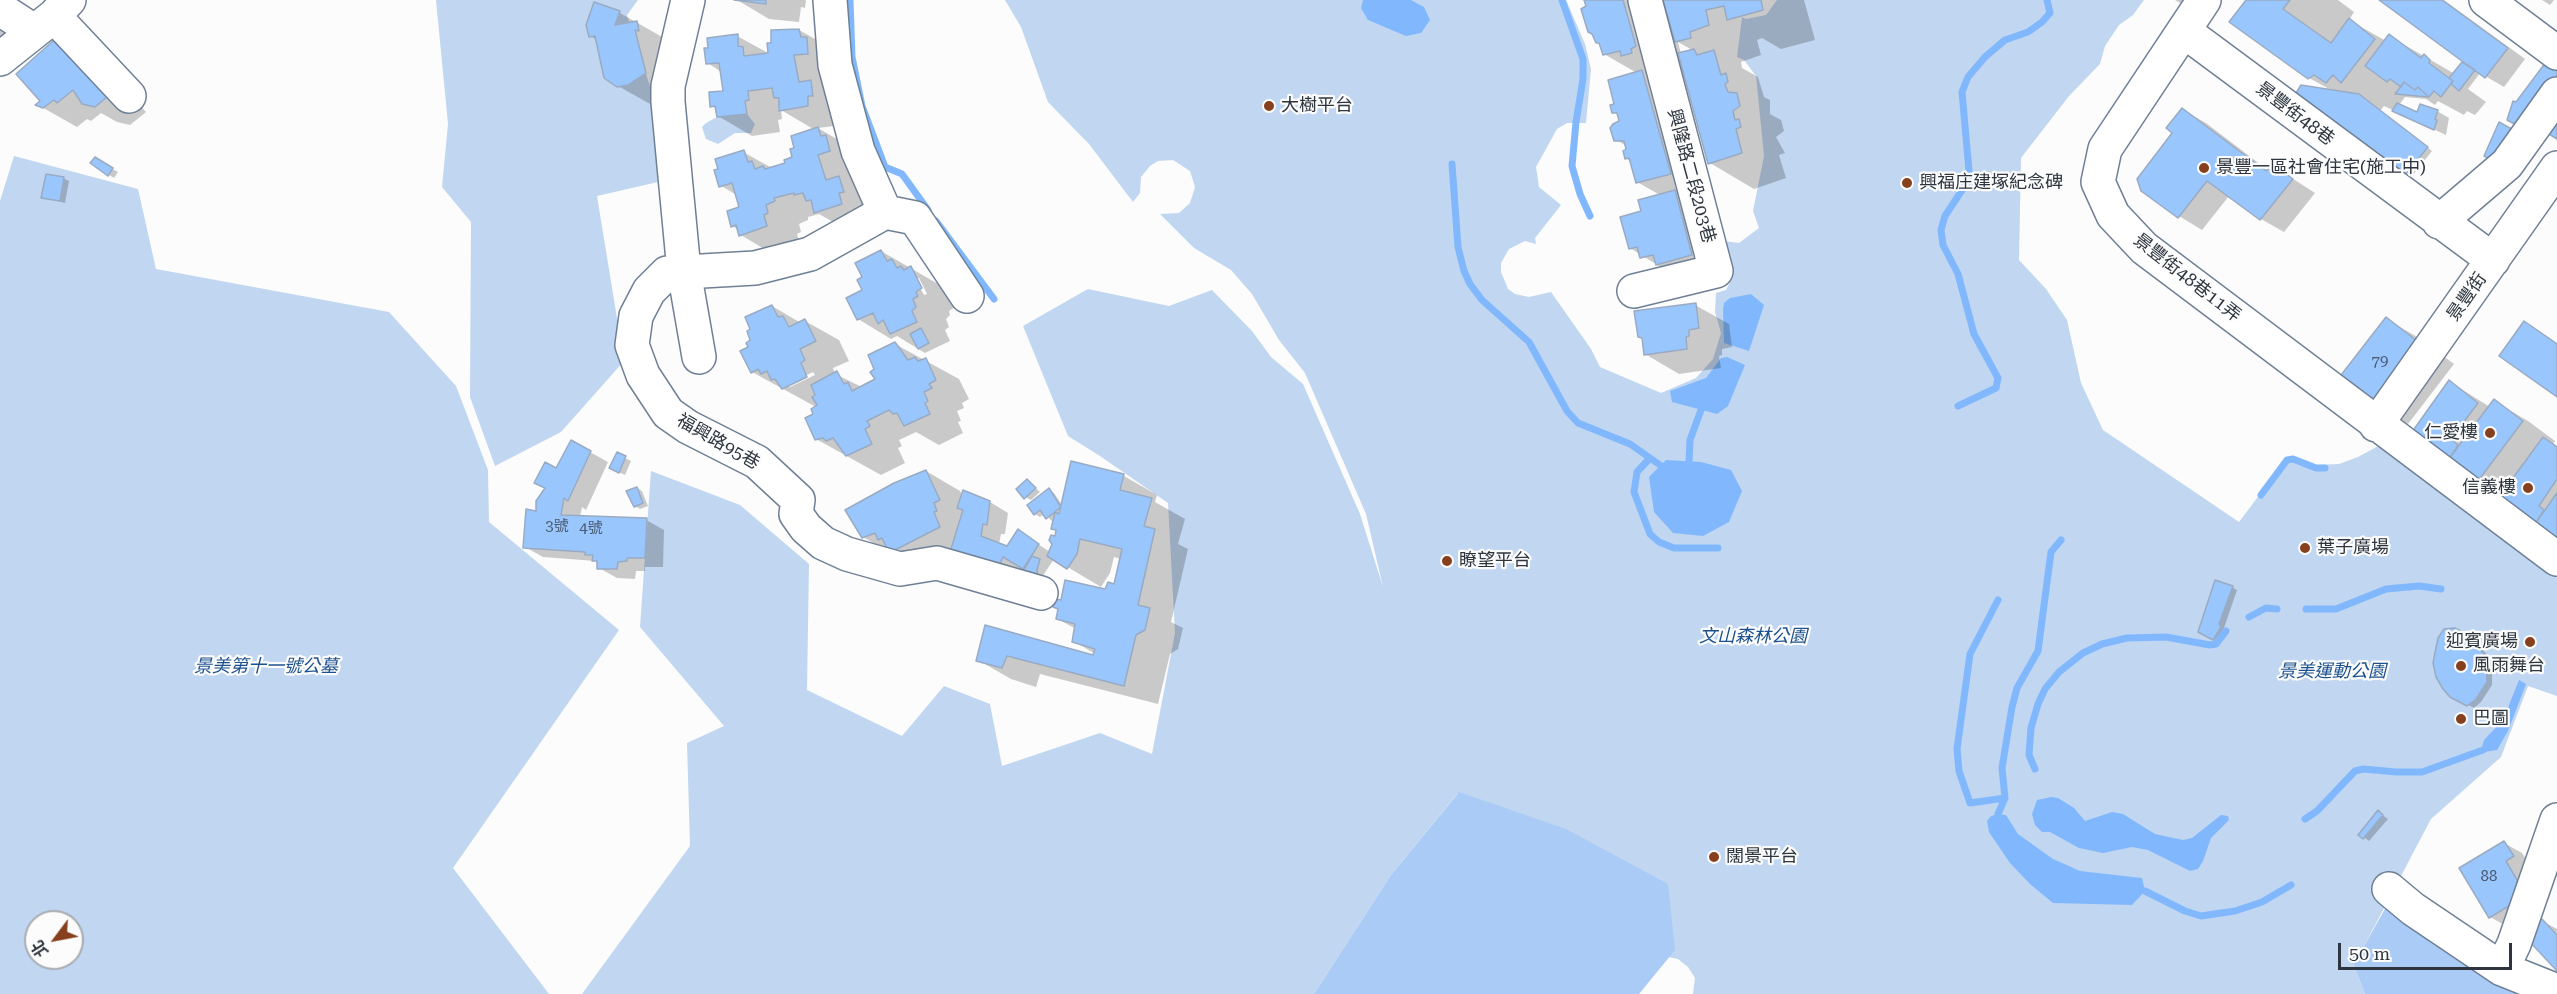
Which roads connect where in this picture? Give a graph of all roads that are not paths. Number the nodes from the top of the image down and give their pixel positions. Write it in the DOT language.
graph roads {
  1 [pos="688,0"];
  2 [pos="830,0"];
  3 [pos="1645,0"];
  4 [pos="2204,0"];
  5 [pos="2486,0"];
  6 [pos="0,9"];
  7 [pos="52,15"];
  8 [pos="2184,31"];
  9 [pos="2557,52"];
  10 [pos="0,59"];
  11 [pos="2557,94"];
  12 [pos="129,96"];
  13 [pos="2557,168"];
  14 [pos="885,212"];
  15 [pos="2439,222"];
  16 [pos="2493,260"];
  17 [pos="684,271"];
  18 [pos="1634,291"];
  19 [pos="967,296"];
  20 [pos="699,357"];
  21 [pos="2376,425"];
  22 [pos="2557,559"];
  23 [pos="1041,593"];
  24 [pos="2557,820"];
  25 [pos="2389,889"];
  26 [pos="2502,969"];
  27 [pos="2557,991"];
  1 -- 17 [label="street"];
  2 -- 14 [label="street"];
  3 -- 18 [label="street, 興隆路二段203巷"];
  4 -- 8 [label="street, 景豐街48巷11弄"];
  5 -- 9 [label="street"];
  6 -- 7 [label="street"];
  7 -- 10 [label="street"];
  7 -- 12 [label="street"];
  8 -- 15 [label="street, 景豐街48巷"];
  8 -- 21 [label="street, 景豐街48巷11弄"];
  11 -- 15 [label="street"];
  13 -- 16 [label="street, 景豐街"];
  14 -- 17 [label="street, 福興路95巷"];
  14 -- 19 [label="street"];
  15 -- 16 [label="street, 景豐街48巷"];
  16 -- 21 [label="street, 景豐街"];
  17 -- 20 [label="street"];
  17 -- 23 [label="street, 福興路95巷"];
  21 -- 22 [label="street, 景豐街48巷11弄"];
  24 -- 26 [label="street"];
  25 -- 26 [label="street"];
  26 -- 27 [label="street"];
}
